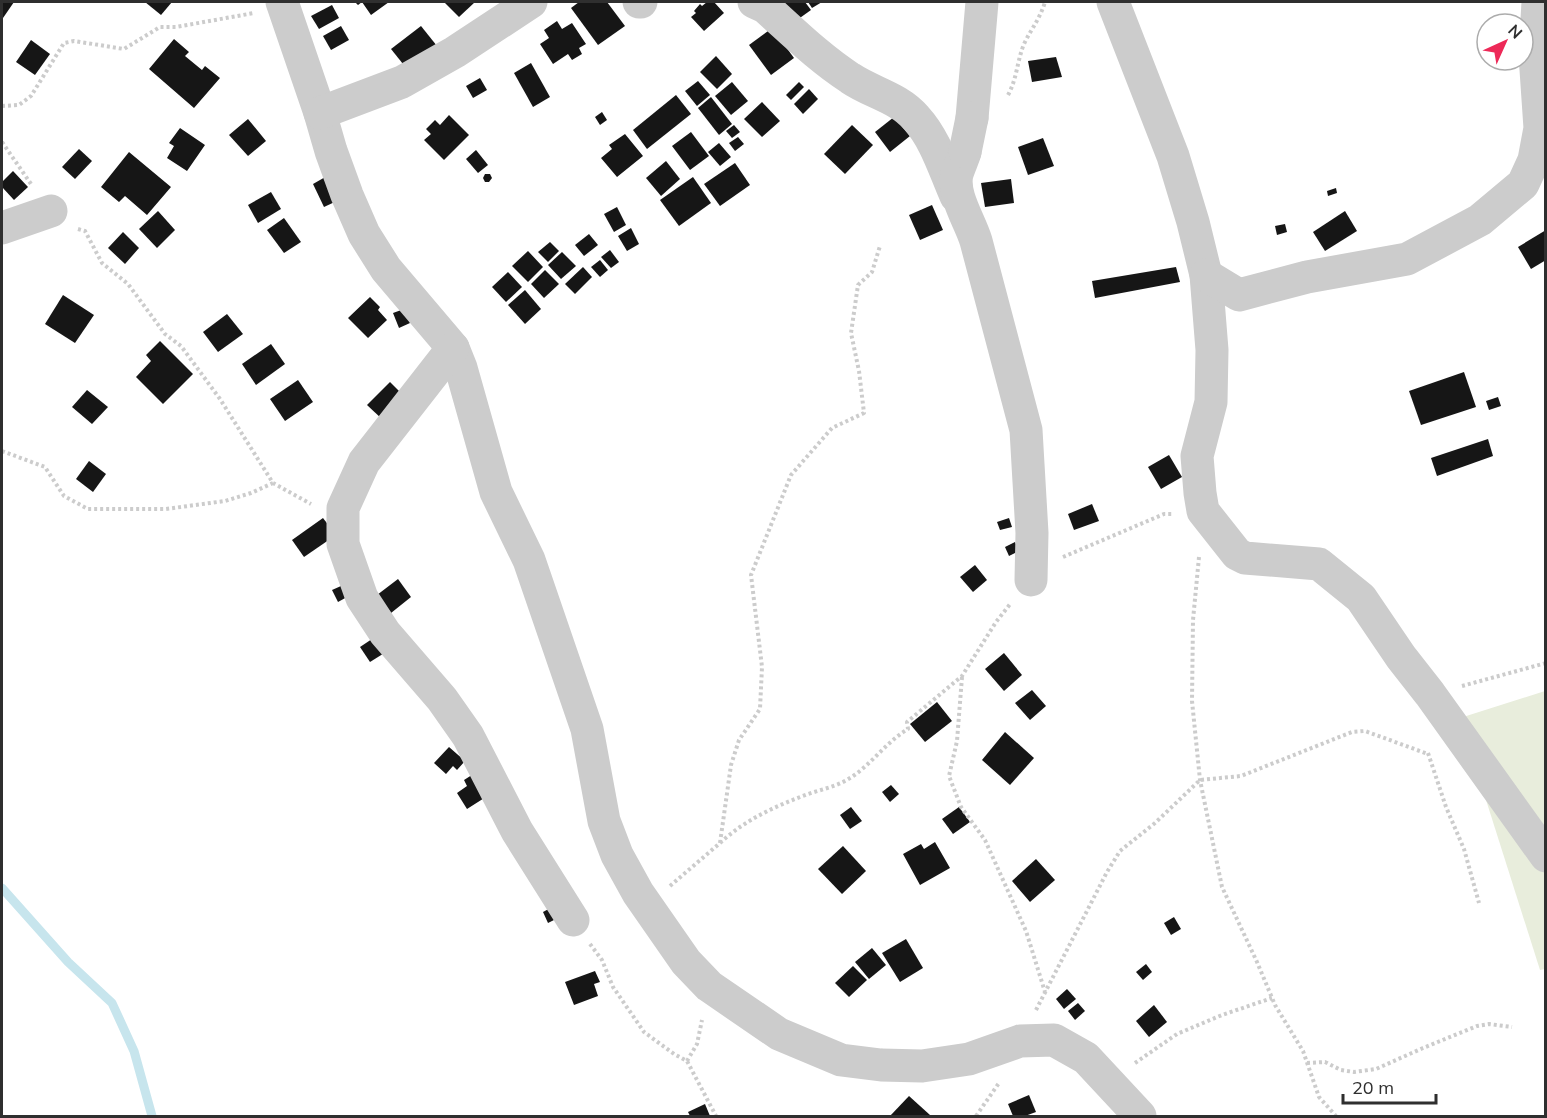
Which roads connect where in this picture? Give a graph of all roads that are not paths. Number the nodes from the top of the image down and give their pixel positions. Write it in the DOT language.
graph roads {
  1 [pos="531,2"];
  2 [pos="754,2"];
  3 [pos="982,2"];
  4 [pos="1113,2"];
  5 [pos="1538,2"];
  6 [pos="283,4"];
  7 [pos="1545,22"];
  8 [pos="320,113"];
  9 [pos="957,197"];
  10 [pos="51,211"];
  11 [pos="2,228"];
  12 [pos="1206,275"];
  13 [pos="453,348"];
  14 [pos="1031,580"];
  15 [pos="1545,856"];
  16 [pos="573,920"];
  17 [pos="1140,1116"];
  1 -- 8 [label="street"];
  2 -- 9 [label="street"];
  3 -- 9 [label="street, bridge"];
  4 -- 12 [label="street"];
  5 -- 7 [label="street"];
  5 -- 12 [label="street"];
  6 -- 8 [label="street"];
  8 -- 13 [label="street"];
  9 -- 14 [label="street"];
  10 -- 11 [label="street"];
  12 -- 15 [label="street"];
  13 -- 16 [label="street"];
  13 -- 17 [label="street"];
}
